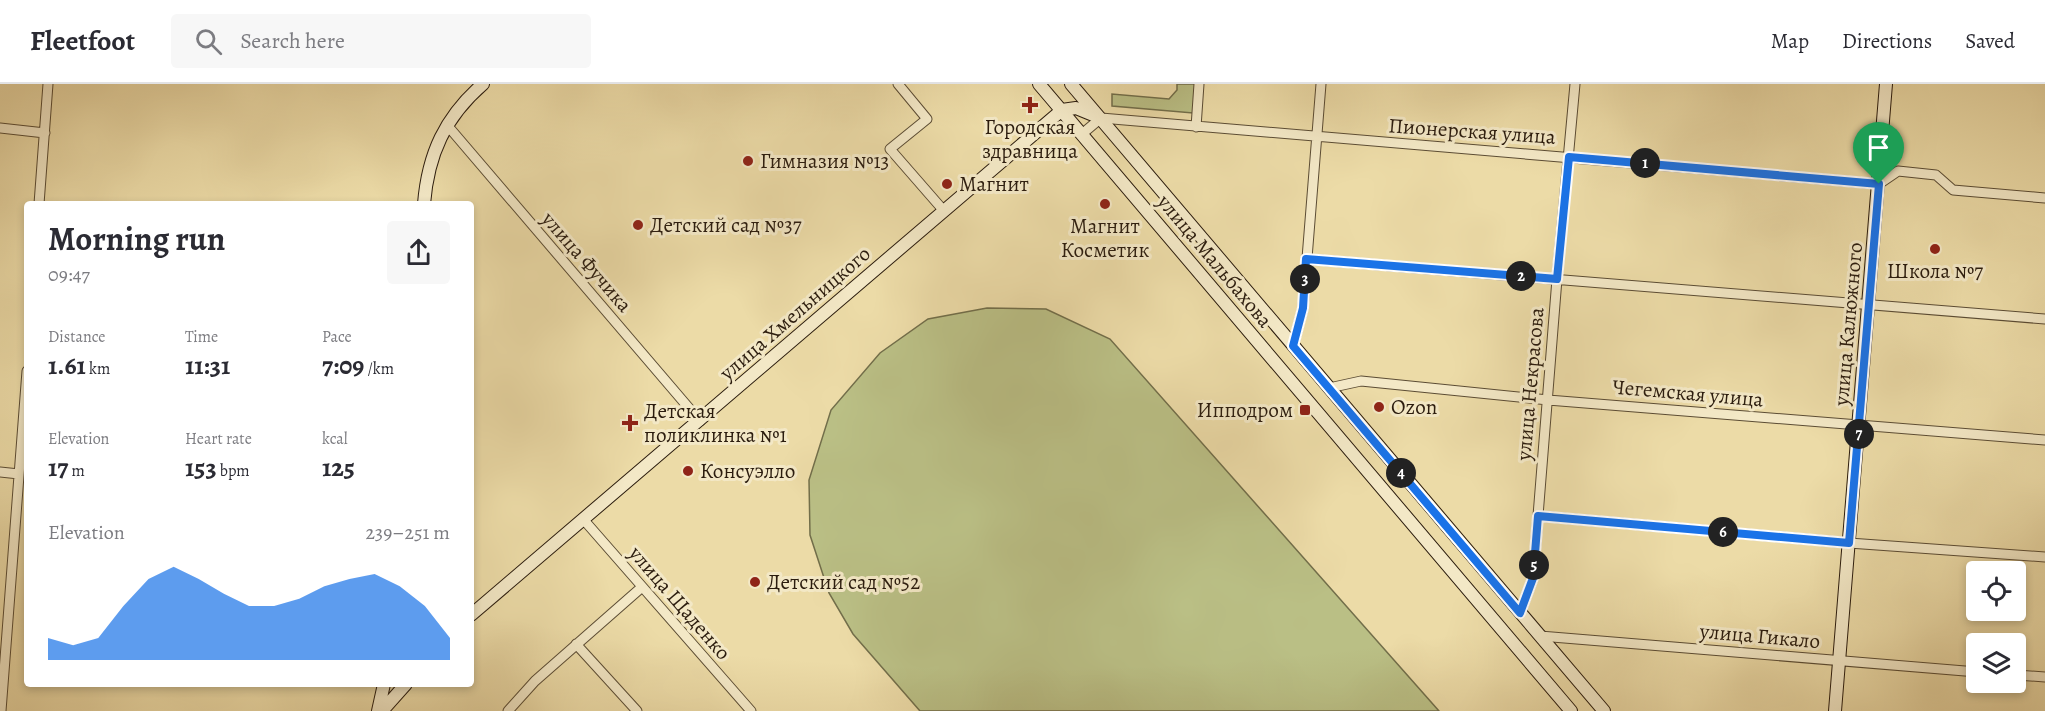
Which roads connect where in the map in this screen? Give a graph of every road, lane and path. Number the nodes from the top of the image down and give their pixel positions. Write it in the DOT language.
graph roads {
  1 [pos="48,84"];
  2 [pos="483,84"];
  3 [pos="898,84"];
  4 [pos="1039,84"];
  5 [pos="1071,84"];
  6 [pos="1199,84"];
  7 [pos="1321,84"];
  8 [pos="1575,84"];
  9 [pos="1886,84"];
  10 [pos="1081,95"];
  11 [pos="1076,108"];
  12 [pos="1062,110"];
  13 [pos="1101,118"];
  14 [pos="447,125"];
  15 [pos="1196,127"];
  16 [pos="0,128"];
  17 [pos="45,132"];
  18 [pos="1082,134"];
  19 [pos="1317,137"];
  20 [pos="1569,157"];
  21 [pos="1879,184"];
  22 [pos="2045,198"];
  23 [pos="39,201"];
  24 [pos="425,201"];
  25 [pos="944,211"];
  26 [pos="1306,259"];
  27 [pos="1557,279"];
  28 [pos="1869,304"];
  29 [pos="2045,319"];
  30 [pos="1293,346"];
  31 [pos="1329,388"];
  32 [pos="1548,400"];
  33 [pos="24,410"];
  34 [pos="700,421"];
  35 [pos="1859,426"];
  36 [pos="2045,440"];
  37 [pos="0,472"];
  38 [pos="19,474"];
  39 [pos="1538,516"];
  40 [pos="583,519"];
  41 [pos="1849,543"];
  42 [pos="2045,557"];
  43 [pos="642,587"];
  44 [pos="474,612"];
  45 [pos="1520,613"];
  46 [pos="1540,636"];
  47 [pos="576,644"];
  48 [pos="1840,661"];
  49 [pos="1966,671"];
  50 [pos="2026,676"];
  51 [pos="2045,677"];
  52 [pos="384,687"];
  53 [pos="403,687"];
  54 [pos="1,711"];
  55 [pos="380,711"];
  56 [pos="508,711"];
  57 [pos="637,711"];
  58 [pos="751,711"];
  59 [pos="1572,711"];
  60 [pos="1604,711"];
  61 [pos="1835,711"];
  1 -- 17 [label="street"];
  2 -- 14 [label="main road"];
  3 -- 25 [label="street"];
  4 -- 12 [label="main road, улица Мальбахова"];
  5 -- 10 [label="main road, улица Мальбахова"];
  6 -- 15 [label="street"];
  7 -- 19 [label="street"];
  8 -- 20 [label="street, улица Некрасова"];
  9 -- 21 [label="main road, улица Калюжного"];
  10 -- 11 [label="main road"];
  10 -- 13 [label="main road, улица Мальбахова"];
  11 -- 12 [label="main road"];
  11 -- 13 [label="main road"];
  12 -- 18 [label="main road, улица Мальбахова"];
  12 -- 25 [label="main road, улица Хмельницкого"];
  13 -- 15 [label="street, Пионерская улица"];
  13 -- 18 [label="street"];
  13 -- 30 [label="main road, улица Мальбахова"];
  14 -- 24 [label="main road"];
  14 -- 34 [label="street, улица Фучика"];
  15 -- 19 [label="street, Пионерская улица"];
  16 -- 17 [label="street"];
  17 -- 23 [label="street"];
  18 -- 59 [label="main road, улица Мальбахова"];
  19 -- 20 [label="street, Пионерская улица"];
  19 -- 26 [label="street"];
  20 -- 21 [label="street, Пионерская улица"];
  20 -- 27 [label="street, улица Некрасова"];
  21 -- 22 [label="street"];
  21 -- 28 [label="main road, улица Калюжного"];
  25 -- 34 [label="main road, улица Хмельницкого"];
  26 -- 27 [label="street"];
  26 -- 30 [label="street"];
  27 -- 28 [label="street"];
  27 -- 32 [label="street, улица Некрасова"];
  28 -- 29 [label="street"];
  28 -- 35 [label="main road, улица Калюжного"];
  30 -- 31 [label="main road, улица Мальбахова"];
  31 -- 32 [label="street, Чегемская улица"];
  31 -- 45 [label="main road, улица Мальбахова"];
  32 -- 35 [label="street, Чегемская улица"];
  32 -- 39 [label="street, улица Некрасова"];
  33 -- 38 [label="street"];
  34 -- 40 [label="main road, улица Хмельницкого"];
  35 -- 36 [label="street, Чегемская улица"];
  35 -- 41 [label="main road, улица Калюжного"];
  37 -- 38 [label="street"];
  38 -- 54 [label="street"];
  39 -- 41 [label="street"];
  39 -- 45 [label="street, улица Некрасова"];
  40 -- 43 [label="street, улица Щаденко"];
  40 -- 44 [label="main road, улица Хмельницкого"];
  41 -- 42 [label="street"];
  41 -- 48 [label="main road, улица Калюжного"];
  43 -- 47 [label="street"];
  43 -- 58 [label="street, улица Щаденко"];
  45 -- 46 [label="main road, улица Мальбахова"];
  46 -- 48 [label="street, улица Гикало"];
  46 -- 60 [label="main road, улица Мальбахова"];
  47 -- 56 [label="street"];
  47 -- 57 [label="street"];
  48 -- 49 [label="street, улица Гикало"];
  48 -- 61 [label="main road, улица Калюжного"];
  50 -- 51 [label="street"];
  52 -- 55 [label="main road"];
  53 -- 55 [label="main road"];
}
